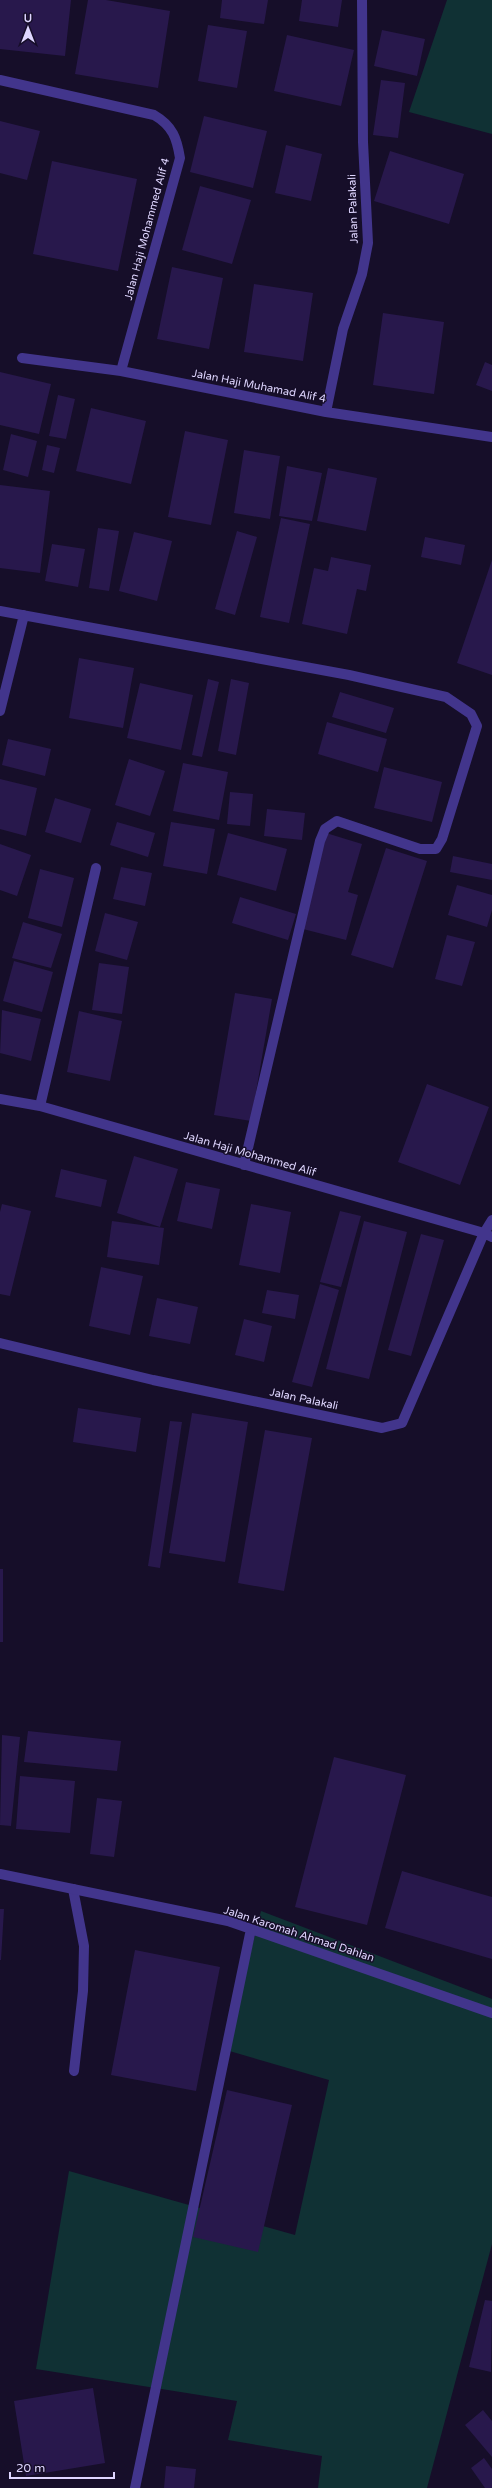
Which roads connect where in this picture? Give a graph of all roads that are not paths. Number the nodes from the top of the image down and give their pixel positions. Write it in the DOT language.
graph roads {
  1 [pos="362,0"];
  2 [pos="0,80"];
  3 [pos="22,358"];
  4 [pos="121,371"];
  5 [pos="326,412"];
  6 [pos="492,437"];
  7 [pos="0,611"];
  8 [pos="24,615"];
  9 [pos="0,711"];
  10 [pos="96,868"];
  11 [pos="0,1099"];
  12 [pos="40,1106"];
  13 [pos="244,1165"];
  14 [pos="492,1220"];
  15 [pos="488,1235"];
  16 [pos="0,1343"];
  17 [pos="0,1874"];
  18 [pos="73,1889"];
  19 [pos="251,1930"];
  20 [pos="492,2013"];
  21 [pos="74,2071"];
  22 [pos="135,2488"];
  1 -- 5 [label="street, Jalan Palakali"];
  2 -- 4 [label="street, Jalan Haji Mohammed Alif 4"];
  3 -- 4 [label="street, Jalan Haji Muhamad Alif 4"];
  4 -- 5 [label="street, Jalan Haji Muhamad Alif 4"];
  5 -- 6 [label="street, Jalan Haji Muhamad Alif 4"];
  7 -- 8 [label="street"];
  8 -- 9 [label="street"];
  8 -- 13 [label="street"];
  10 -- 12 [label="street"];
  11 -- 12 [label="street, Jalan Haji Mohammed Alif"];
  12 -- 13 [label="street, Jalan Haji Mohammed Alif"];
  13 -- 15 [label="street, Jalan Haji Mohammed Alif"];
  14 -- 15 [label="street"];
  15 -- 16 [label="street, Jalan Palakali"];
  17 -- 18 [label="street, Jalan Karomah Ahmad Dahlan"];
  18 -- 19 [label="street, Jalan Karomah Ahmad Dahlan"];
  18 -- 21 [label="street"];
  19 -- 20 [label="street, Jalan Karomah Ahmad Dahlan"];
  19 -- 22 [label="street"];
}
